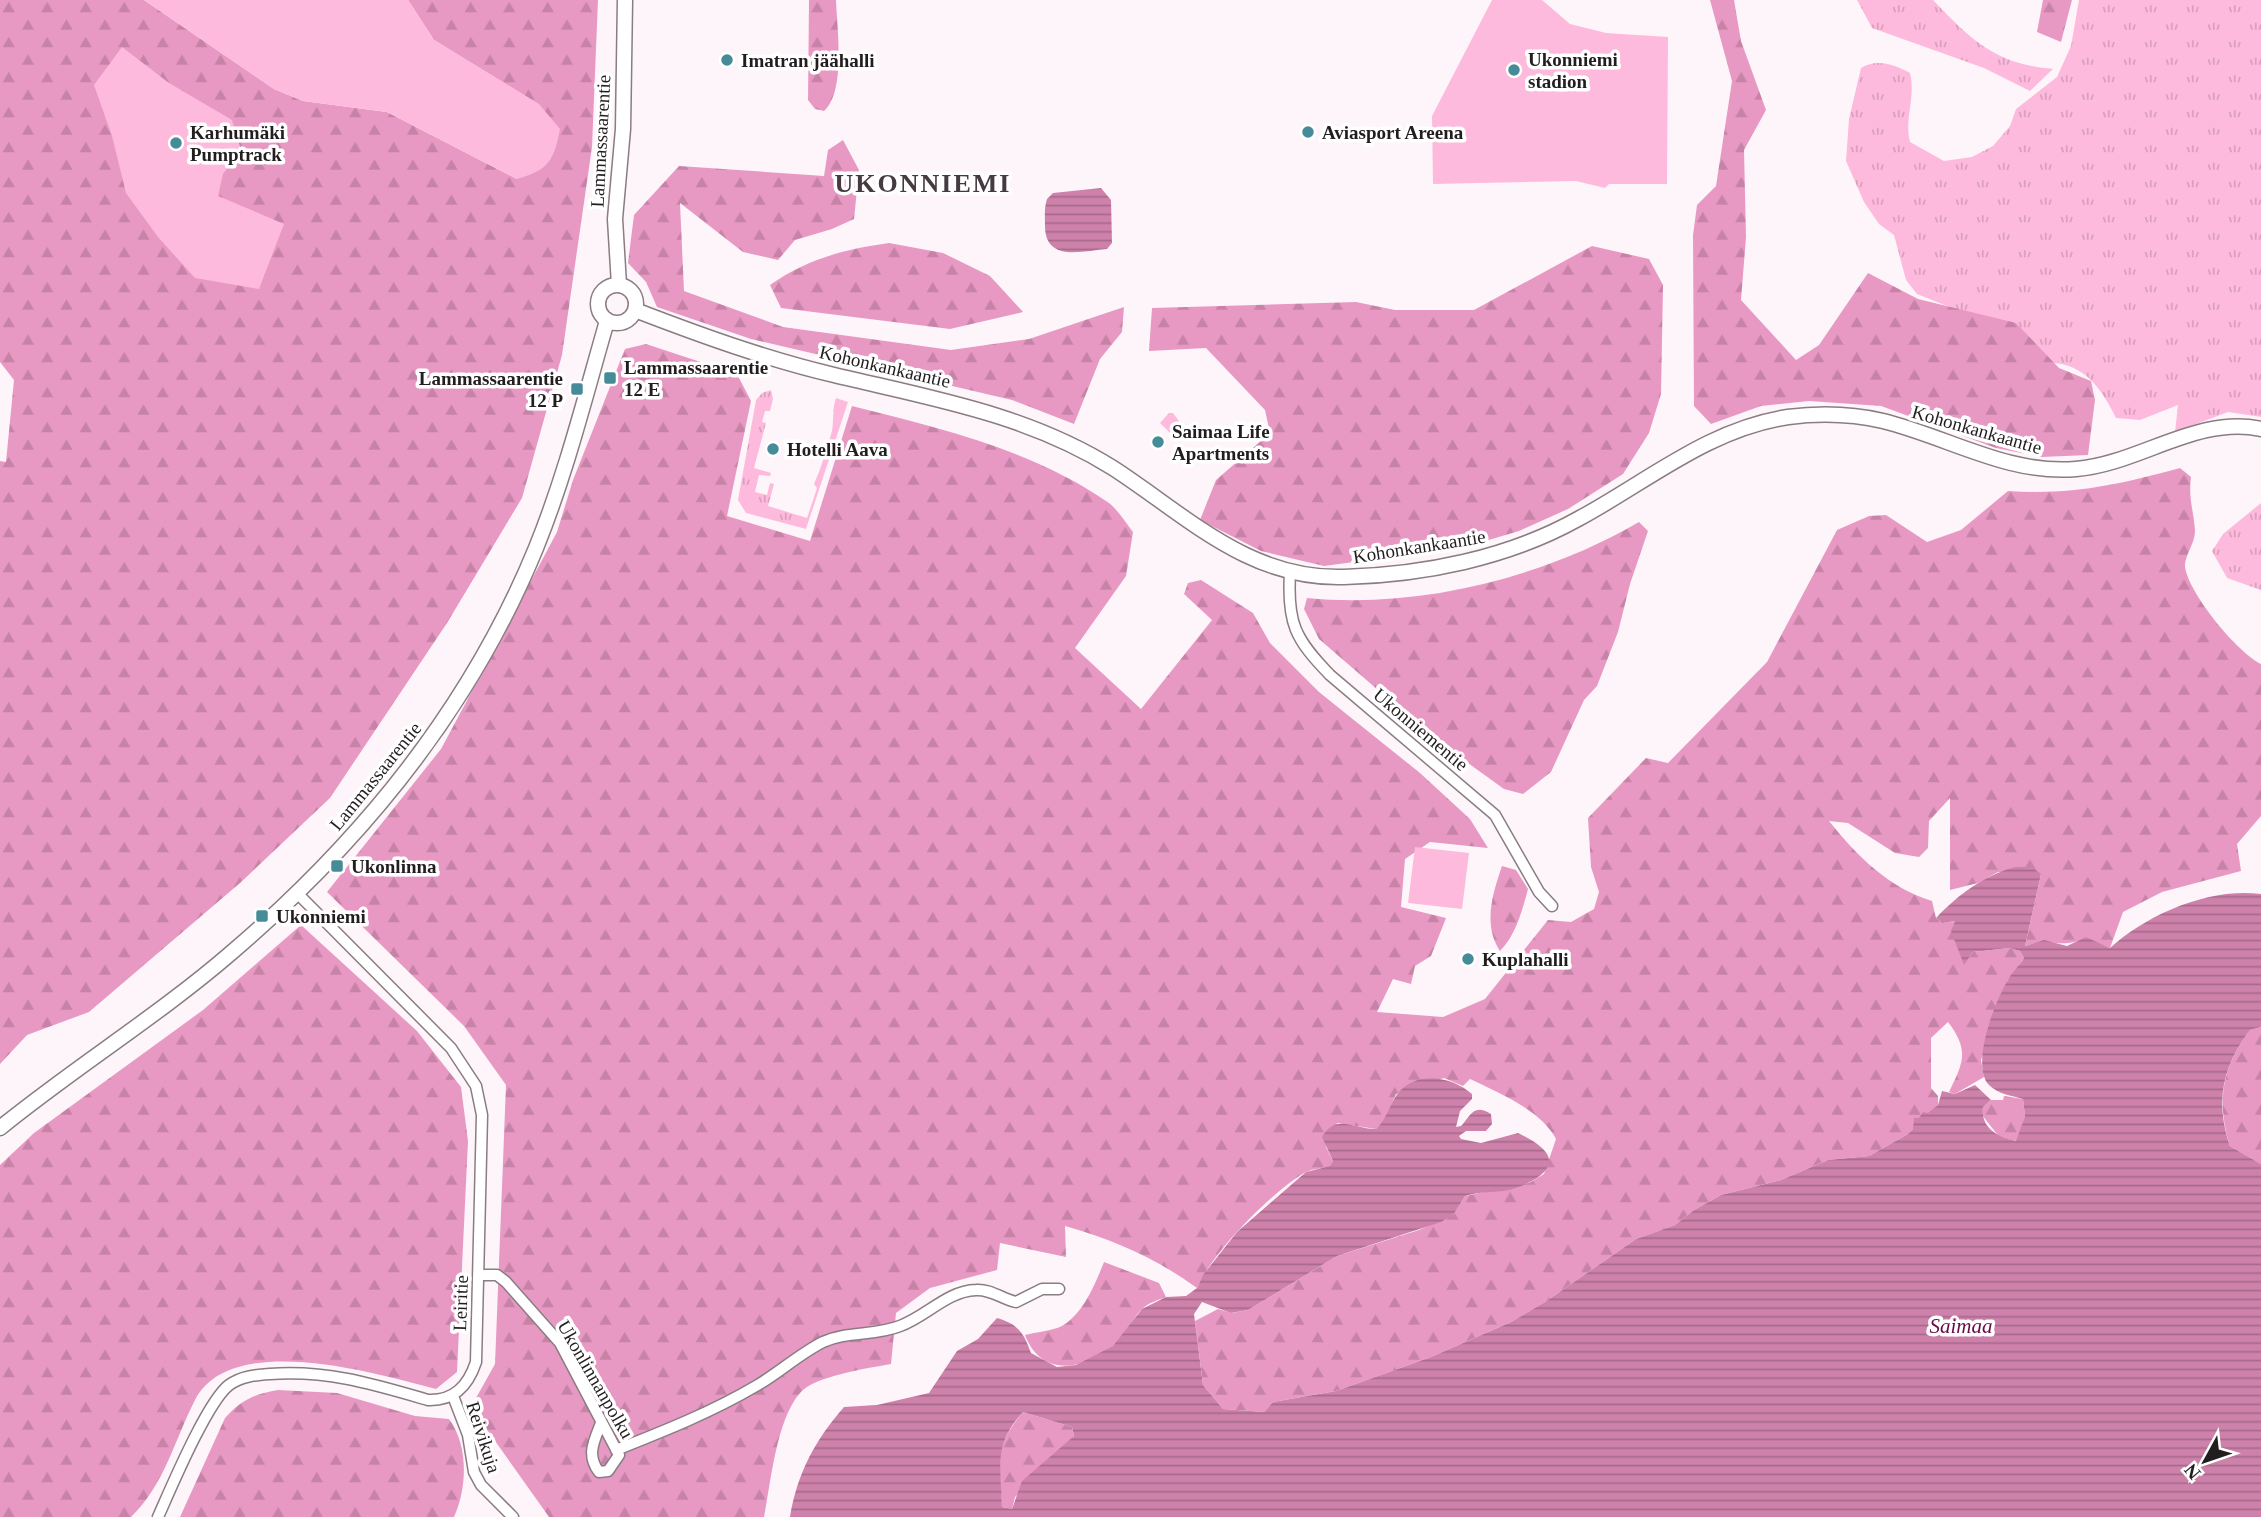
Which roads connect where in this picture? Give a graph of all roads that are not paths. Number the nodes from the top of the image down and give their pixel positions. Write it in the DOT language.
graph roads {
  1 [pos="625,0"];
  2 [pos="619,285"];
  3 [pos="635,310"];
  4 [pos="607,321"];
  5 [pos="2261,429"];
  6 [pos="1290,573"];
  7 [pos="298,894"];
  8 [pos="1552,906"];
  9 [pos="0,1128"];
  10 [pos="479,1275"];
  11 [pos="1059,1289"];
  12 [pos="453,1396"];
  13 [pos="601,1423"];
  14 [pos="617,1452"];
  15 [pos="158,1517"];
  16 [pos="513,1517"];
  1 -- 2 [label="street, Lammassaarentie"];
  2 -- 3 [label="street"];
  2 -- 4 [label="street"];
  3 -- 4 [label="street"];
  3 -- 6 [label="street, Kohonkankaantie"];
  4 -- 7 [label="street, Lammassaarentie"];
  5 -- 6 [label="street, Kohonkankaantie"];
  6 -- 8 [label="street, Ukonniementie"];
  7 -- 9 [label="street, Lammassaarentie"];
  7 -- 10 [label="street, Leiritie"];
  10 -- 12 [label="street, Leiritie"];
  10 -- 13 [label="street, Ukonlinnanpolku"];
  11 -- 14 [label="street"];
  12 -- 15 [label="street"];
  12 -- 16 [label="street, Reivikuja"];
  13 -- 14 [label="street, Ukonlinnanpolku"];
  13 -- 14 [label="street"];
}
